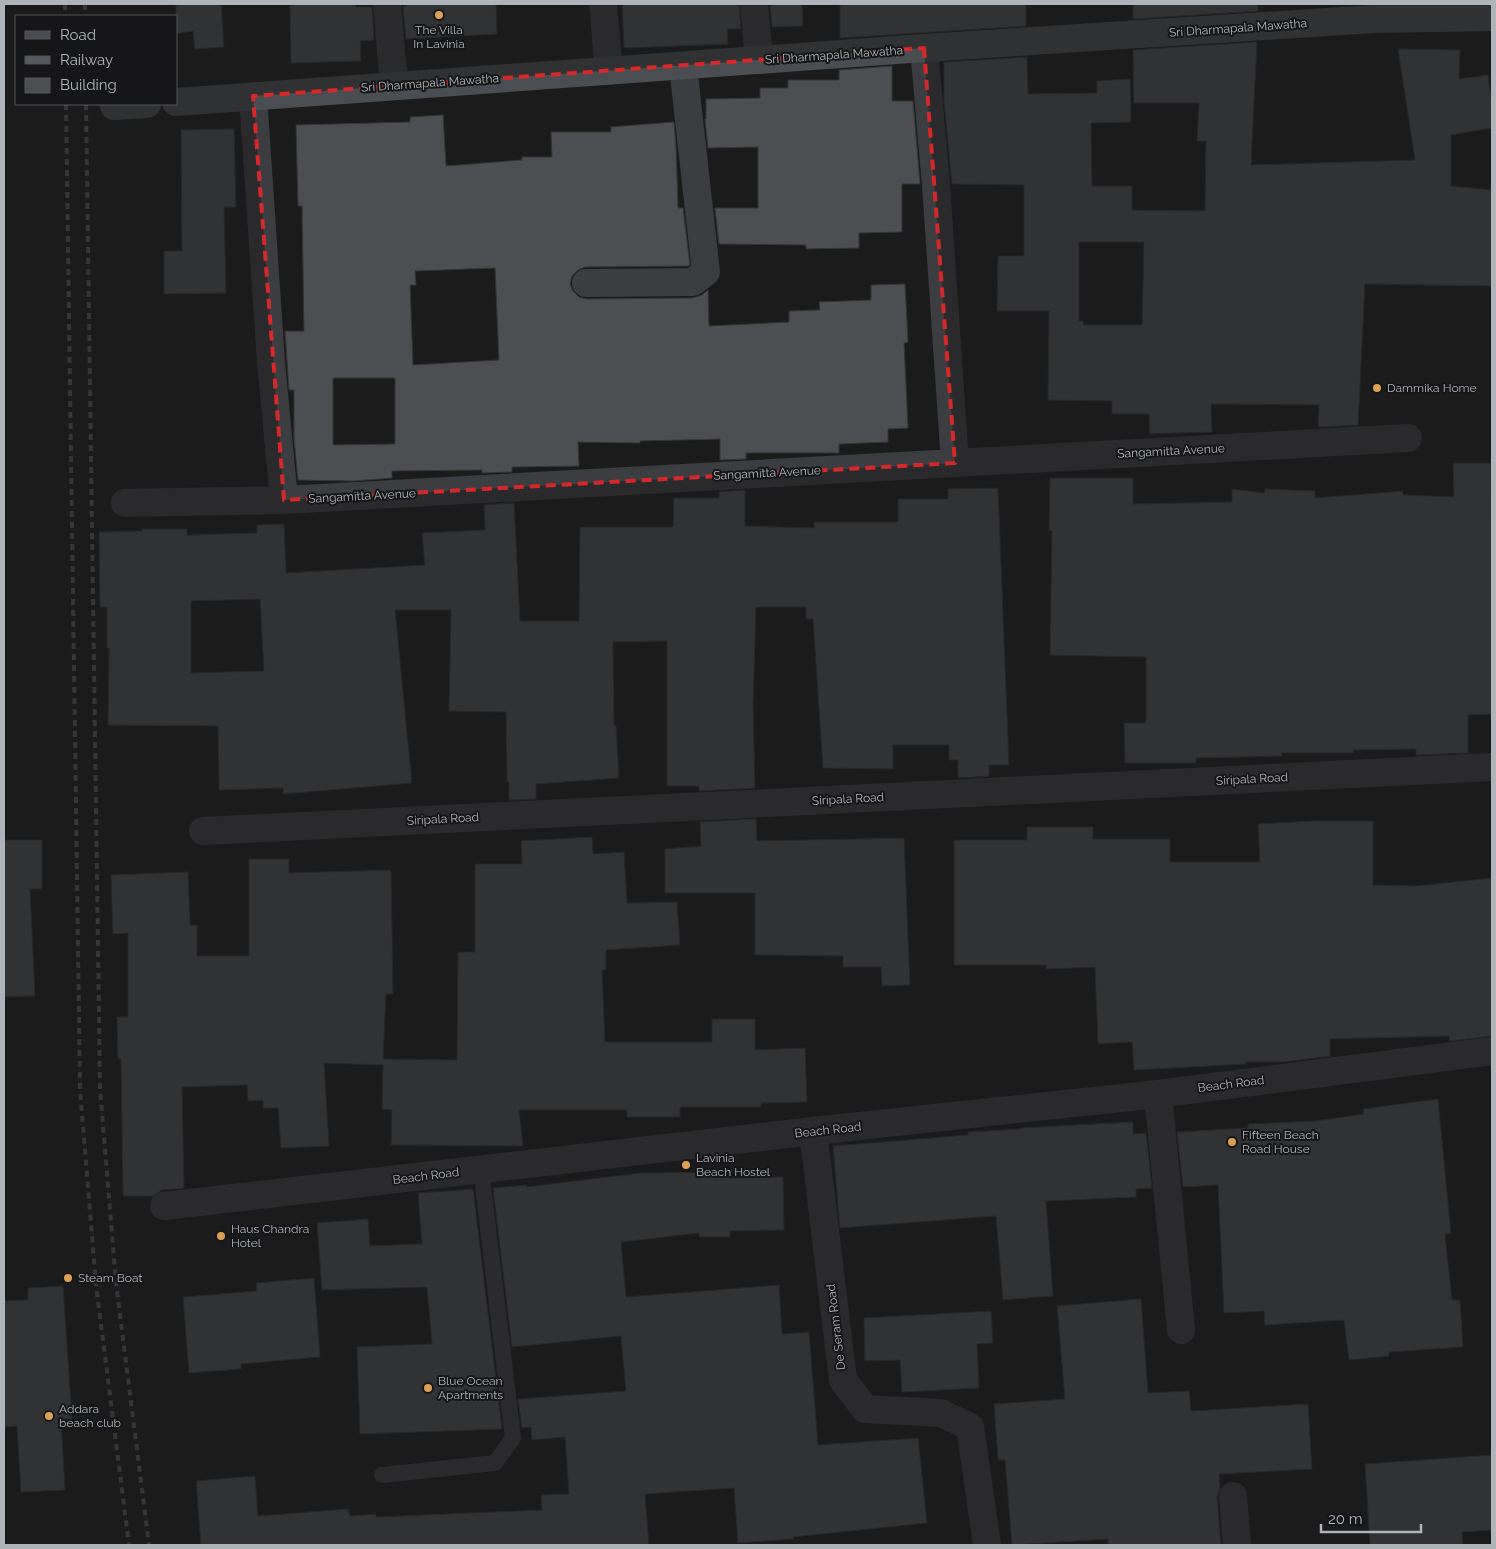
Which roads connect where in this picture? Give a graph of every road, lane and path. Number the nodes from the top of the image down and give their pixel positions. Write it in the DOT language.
graph roads {
  1 [pos="387,4"];
  2 [pos="603,4"];
  3 [pos="754,4"];
  4 [pos="1374,12"];
  5 [pos="1492,17"];
  6 [pos="924,48"];
  7 [pos="759,60"];
  8 [pos="683,66"];
  9 [pos="608,70"];
  10 [pos="394,86"];
  11 [pos="253,96"];
  12 [pos="178,102"];
  13 [pos="130,105"];
  14 [pos="114,106"];
  15 [pos="586,283"];
  16 [pos="1408,438"];
  17 [pos="955,463"];
  18 [pos="284,500"];
  19 [pos="125,503"];
  20 [pos="1492,767"];
  21 [pos="203,831"];
  22 [pos="1492,1051"];
  23 [pos="1158,1094"];
  24 [pos="813,1131"];
  25 [pos="481,1170"];
  26 [pos="164,1206"];
  27 [pos="1181,1330"];
  28 [pos="382,1475"];
  29 [pos="1233,1496"];
  30 [pos="987,1545"];
  31 [pos="1237,1545"];
  1 -- 10 [label="street"];
  2 -- 9 [label="street"];
  3 -- 7 [label="street"];
  4 -- 5 [label="street, Sri Dharmapala Mawatha"];
  4 -- 6 [label="street, Sri Dharmapala Mawatha"];
  6 -- 7 [label="street, Sri Dharmapala Mawatha"];
  6 -- 17 [label="street"];
  7 -- 8 [label="street, Sri Dharmapala Mawatha"];
  8 -- 9 [label="street, Sri Dharmapala Mawatha"];
  8 -- 15 [label="street"];
  9 -- 10 [label="street, Sri Dharmapala Mawatha"];
  10 -- 11 [label="street, Sri Dharmapala Mawatha"];
  11 -- 12 [label="street, Sri Dharmapala Mawatha"];
  11 -- 18 [label="street"];
  13 -- 14 [label="street"];
  16 -- 17 [label="street, Sangamitta Avenue"];
  17 -- 18 [label="street, Sangamitta Avenue"];
  18 -- 19 [label="street, Sangamitta Avenue"];
  20 -- 21 [label="street, Siripala Road"];
  22 -- 23 [label="street, Beach Road"];
  23 -- 24 [label="street, Beach Road"];
  23 -- 27 [label="street"];
  24 -- 25 [label="street, Beach Road"];
  24 -- 30 [label="street, De Seram Road"];
  25 -- 26 [label="street, Beach Road"];
  25 -- 28 [label="lane"];
  29 -- 31 [label="street"];
}
